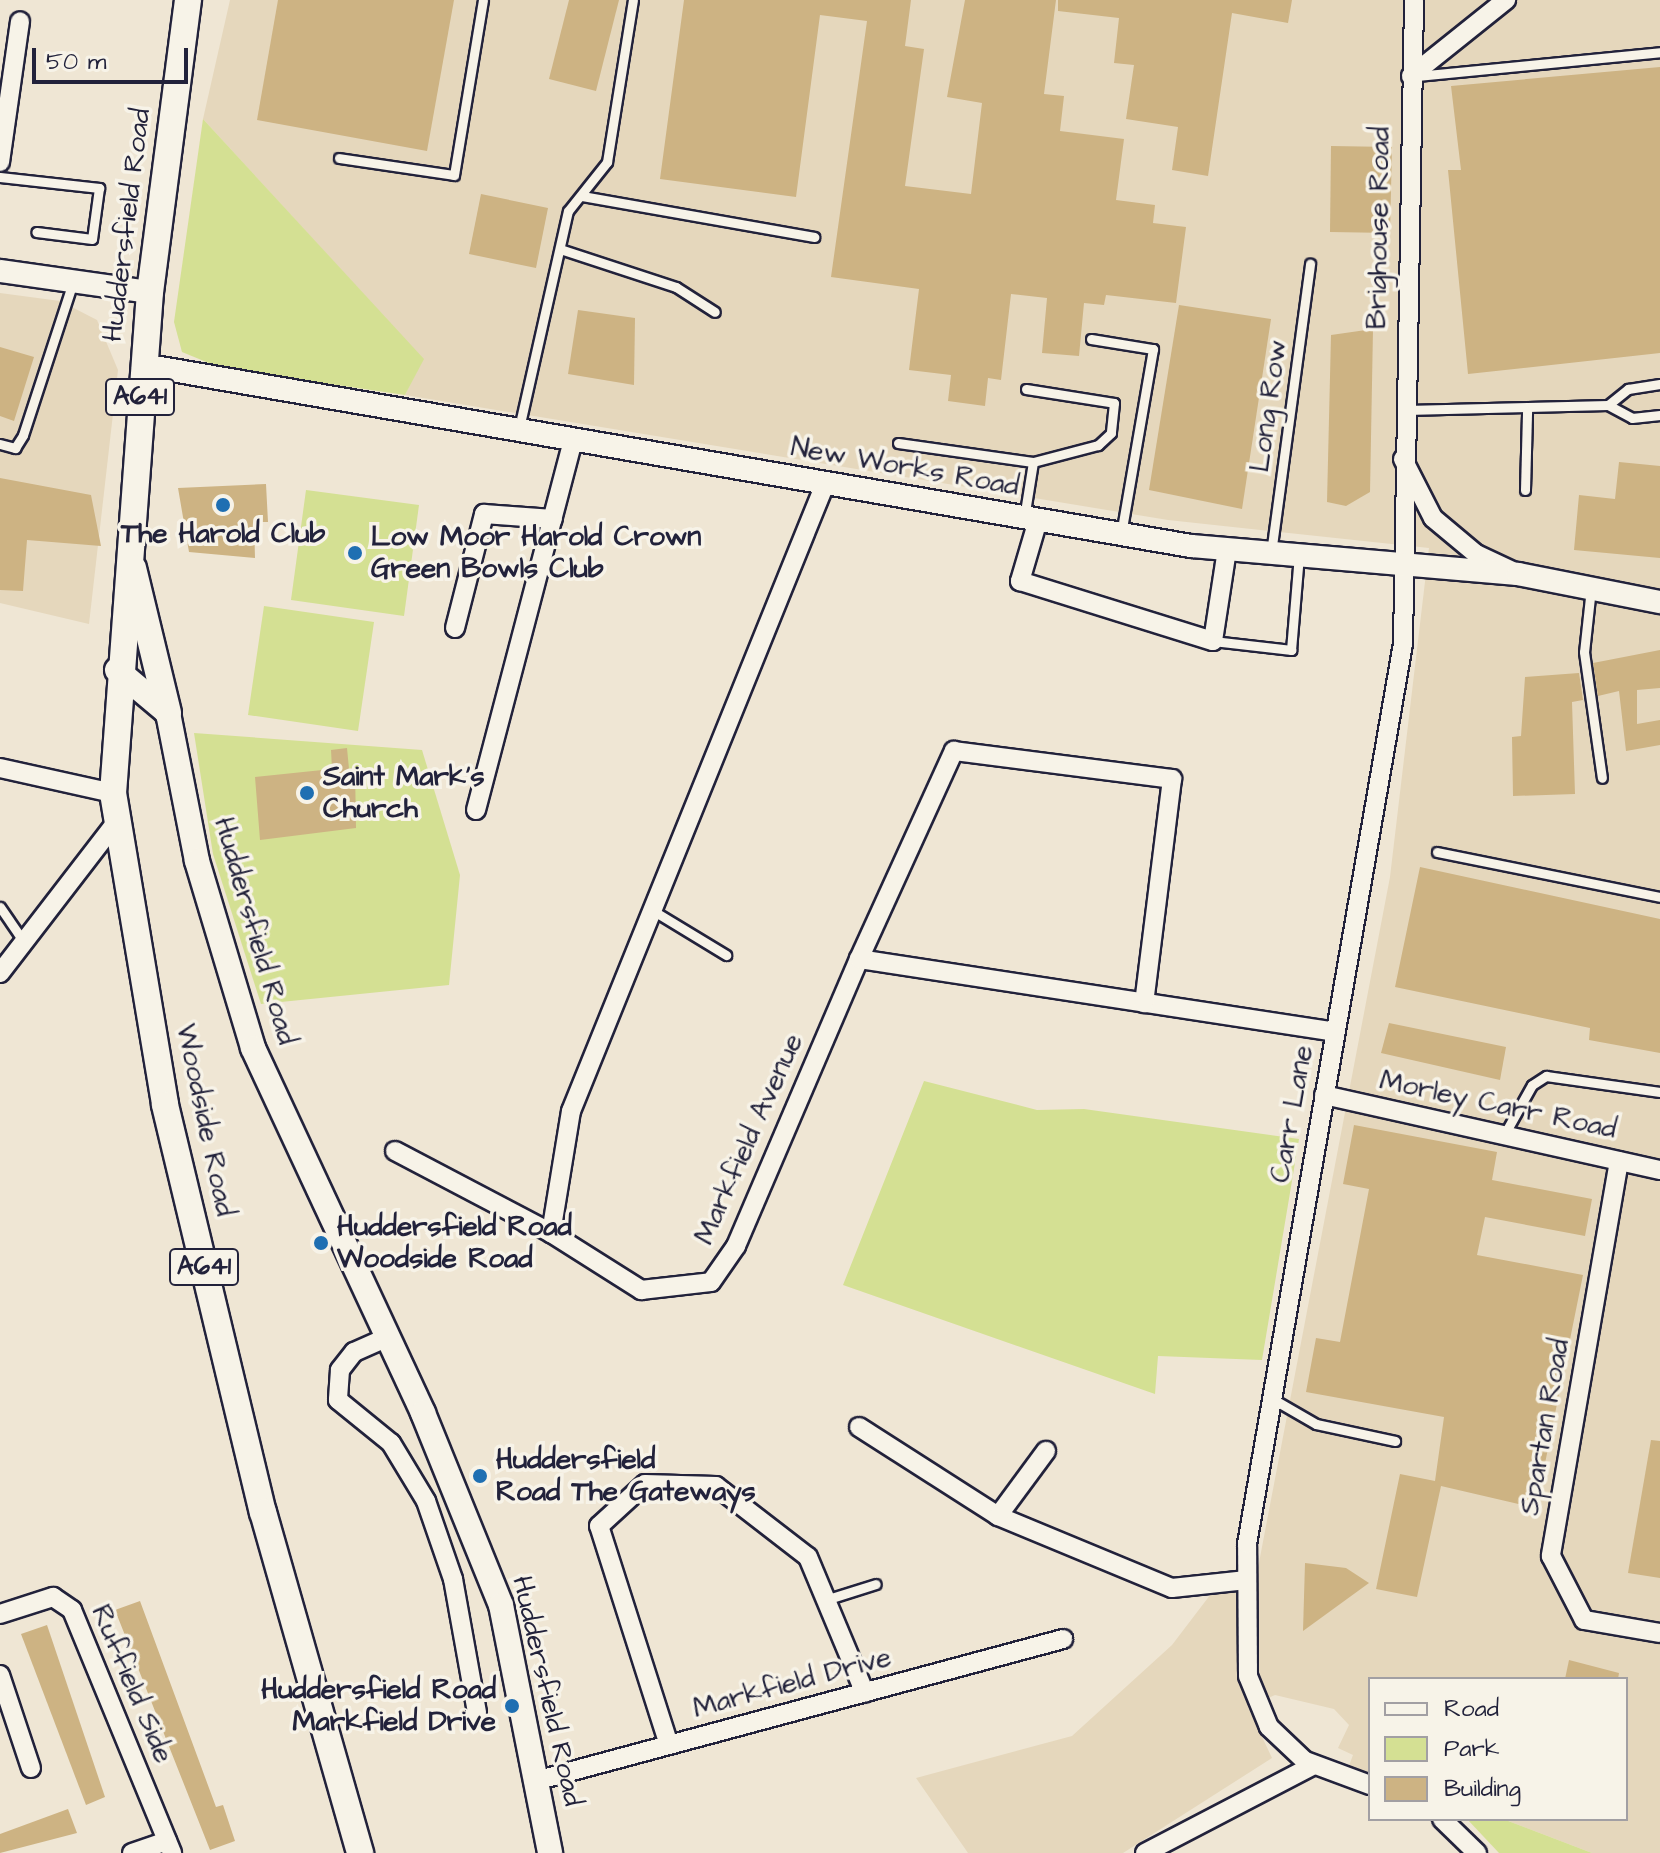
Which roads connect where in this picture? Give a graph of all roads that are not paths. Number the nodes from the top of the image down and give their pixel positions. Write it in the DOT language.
graph roads {
  1 [pos="188,0"];
  2 [pos="483,0"];
  3 [pos="633,0"];
  4 [pos="1414,0"];
  5 [pos="1506,0"];
  6 [pos="20,21"];
  7 [pos="1660,52"];
  8 [pos="1411,76"];
  9 [pos="339,158"];
  10 [pos="0,162"];
  11 [pos="0,177"];
  12 [pos="582,196"];
  13 [pos="36,232"];
  14 [pos="814,237"];
  15 [pos="560,249"];
  16 [pos="1310,264"];
  17 [pos="0,271"];
  18 [pos="73,282"];
  19 [pos="150,292"];
  20 [pos="715,312"];
  21 [pos="1091,339"];
  22 [pos="143,365"];
  23 [pos="1660,384"];
  24 [pos="1026,389"];
  25 [pos="1608,405"];
  26 [pos="1403,410"];
  27 [pos="1527,411"];
  28 [pos="1660,415"];
  29 [pos="518,432"];
  30 [pos="573,441"];
  31 [pos="898,443"];
  32 [pos="0,444"];
  33 [pos="1401,457"];
  34 [pos="1033,462"];
  35 [pos="825,484"];
  36 [pos="1525,490"];
  37 [pos="553,519"];
  38 [pos="1031,519"];
  39 [pos="1121,534"];
  40 [pos="128,545"];
  41 [pos="1227,550"];
  42 [pos="1271,553"];
  43 [pos="1299,555"];
  44 [pos="1407,563"];
  45 [pos="1518,574"];
  46 [pos="1591,588"];
  47 [pos="1660,602"];
  48 [pos="455,628"];
  49 [pos="1213,641"];
  50 [pos="117,670"];
  51 [pos="168,713"];
  52 [pos="0,768"];
  53 [pos="1602,778"];
  54 [pos="113,793"];
  55 [pos="476,810"];
  56 [pos="117,821"];
  57 [pos="1437,852"];
  58 [pos="1660,897"];
  59 [pos="0,907"];
  60 [pos="652,910"];
  61 [pos="24,942"];
  62 [pos="726,955"];
  63 [pos="859,959"];
  64 [pos="0,973"];
  65 [pos="1144,1003"];
  66 [pos="1335,1032"];
  67 [pos="1660,1092"];
  68 [pos="1324,1095"];
  69 [pos="1504,1135"];
  70 [pos="395,1151"];
  71 [pos="1619,1161"];
  72 [pos="1660,1170"];
  73 [pos="551,1233"];
  74 [pos="388,1337"];
  75 [pos="1271,1398"];
  76 [pos="859,1427"];
  77 [pos="1395,1441"];
  78 [pos="1046,1451"];
  79 [pos="998,1516"];
  80 [pos="1247,1580"];
  81 [pos="876,1584"];
  82 [pos="825,1600"];
  83 [pos="0,1614"];
  84 [pos="1660,1633"];
  85 [pos="1063,1639"];
  86 [pos="0,1675"];
  87 [pos="865,1693"];
  88 [pos="477,1713"];
  89 [pos="669,1745"];
  90 [pos="1314,1765"];
  91 [pos="31,1768"];
  92 [pos="535,1781"];
  93 [pos="1368,1784"];
  94 [pos="1444,1821"];
  95 [pos="169,1847"];
  96 [pos="132,1853"];
  97 [pos="360,1853"];
  98 [pos="550,1853"];
  99 [pos="1145,1853"];
  100 [pos="1477,1853"];
  1 -- 19 [label="main road, Huddersfield Road / A641"];
  2 -- 9 [label="lane"];
  3 -- 12 [label="lane"];
  4 -- 8 [label="street, Brighouse Road"];
  5 -- 8 [label="street"];
  6 -- 10 [label="street"];
  7 -- 8 [label="lane"];
  8 -- 26 [label="street, Brighouse Road"];
  11 -- 13 [label="lane"];
  12 -- 14 [label="lane"];
  12 -- 15 [label="lane"];
  15 -- 20 [label="lane"];
  15 -- 29 [label="lane"];
  16 -- 42 [label="lane, Long Row"];
  17 -- 18 [label="street"];
  18 -- 19 [label="street"];
  18 -- 32 [label="lane"];
  19 -- 22 [label="main road, Huddersfield Road / A641"];
  21 -- 39 [label="lane"];
  22 -- 29 [label="street, New Works Road"];
  22 -- 40 [label="main road, Huddersfield Road / A641"];
  23 -- 25 [label="lane"];
  24 -- 34 [label="lane"];
  25 -- 27 [label="lane"];
  25 -- 28 [label="lane"];
  26 -- 27 [label="lane"];
  26 -- 33 [label="street, Brighouse Road"];
  27 -- 36 [label="lane"];
  29 -- 30 [label="street, New Works Road"];
  30 -- 35 [label="street, New Works Road"];
  30 -- 37 [label="street"];
  31 -- 34 [label="lane"];
  33 -- 44 [label="street, Brighouse Road"];
  33 -- 45 [label="street"];
  34 -- 38 [label="lane"];
  35 -- 38 [label="street, New Works Road"];
  35 -- 60 [label="street"];
  37 -- 48 [label="street"];
  37 -- 55 [label="street"];
  38 -- 39 [label="street, New Works Road"];
  38 -- 49 [label="street"];
  39 -- 41 [label="street, New Works Road"];
  40 -- 50 [label="main road, Huddersfield Road / A641"];
  40 -- 51 [label="main road"];
  41 -- 42 [label="street, New Works Road"];
  41 -- 49 [label="street"];
  42 -- 43 [label="street, New Works Road"];
  43 -- 44 [label="street, New Works Road"];
  43 -- 49 [label="lane"];
  44 -- 45 [label="street, New Works Road"];
  44 -- 66 [label="street, Carr Lane"];
  45 -- 46 [label="street, New Works Road"];
  46 -- 47 [label="street, New Works Road"];
  46 -- 53 [label="lane"];
  50 -- 51 [label="main road"];
  50 -- 54 [label="main road, Woodside Road / A641"];
  51 -- 74 [label="main road, Huddersfield Road"];
  52 -- 54 [label="street"];
  54 -- 56 [label="main road, Woodside Road / A641"];
  56 -- 61 [label="street"];
  56 -- 97 [label="main road, Woodside Road / A641"];
  57 -- 58 [label="lane"];
  59 -- 61 [label="lane"];
  60 -- 62 [label="lane"];
  60 -- 73 [label="street"];
  61 -- 64 [label="street"];
  63 -- 65 [label="street"];
  63 -- 65 [label="street, Markfield Avenue"];
  63 -- 73 [label="street, Markfield Avenue"];
  65 -- 66 [label="street"];
  66 -- 68 [label="street, Carr Lane"];
  67 -- 69 [label="lane"];
  68 -- 69 [label="street, Morley Carr Road"];
  68 -- 75 [label="street, Carr Lane"];
  69 -- 71 [label="street, Morley Carr Road"];
  70 -- 73 [label="street, Markfield Avenue"];
  71 -- 72 [label="street, Morley Carr Road"];
  71 -- 84 [label="street, Spartan Road"];
  74 -- 88 [label="street"];
  74 -- 92 [label="main road, Huddersfield Road"];
  75 -- 77 [label="lane"];
  75 -- 80 [label="street, Carr Lane"];
  76 -- 79 [label="street"];
  78 -- 79 [label="street"];
  79 -- 80 [label="street"];
  80 -- 90 [label="street, Carr Lane"];
  81 -- 82 [label="lane"];
  82 -- 87 [label="street"];
  82 -- 89 [label="street"];
  83 -- 95 [label="street, Ruffield Side"];
  85 -- 87 [label="street, Markfield Drive"];
  86 -- 91 [label="street"];
  87 -- 89 [label="street, Markfield Drive"];
  89 -- 92 [label="street, Markfield Drive"];
  90 -- 93 [label="street"];
  90 -- 99 [label="street"];
  92 -- 98 [label="main road, Huddersfield Road"];
  94 -- 100 [label="street"];
  95 -- 96 [label="street"];
}
